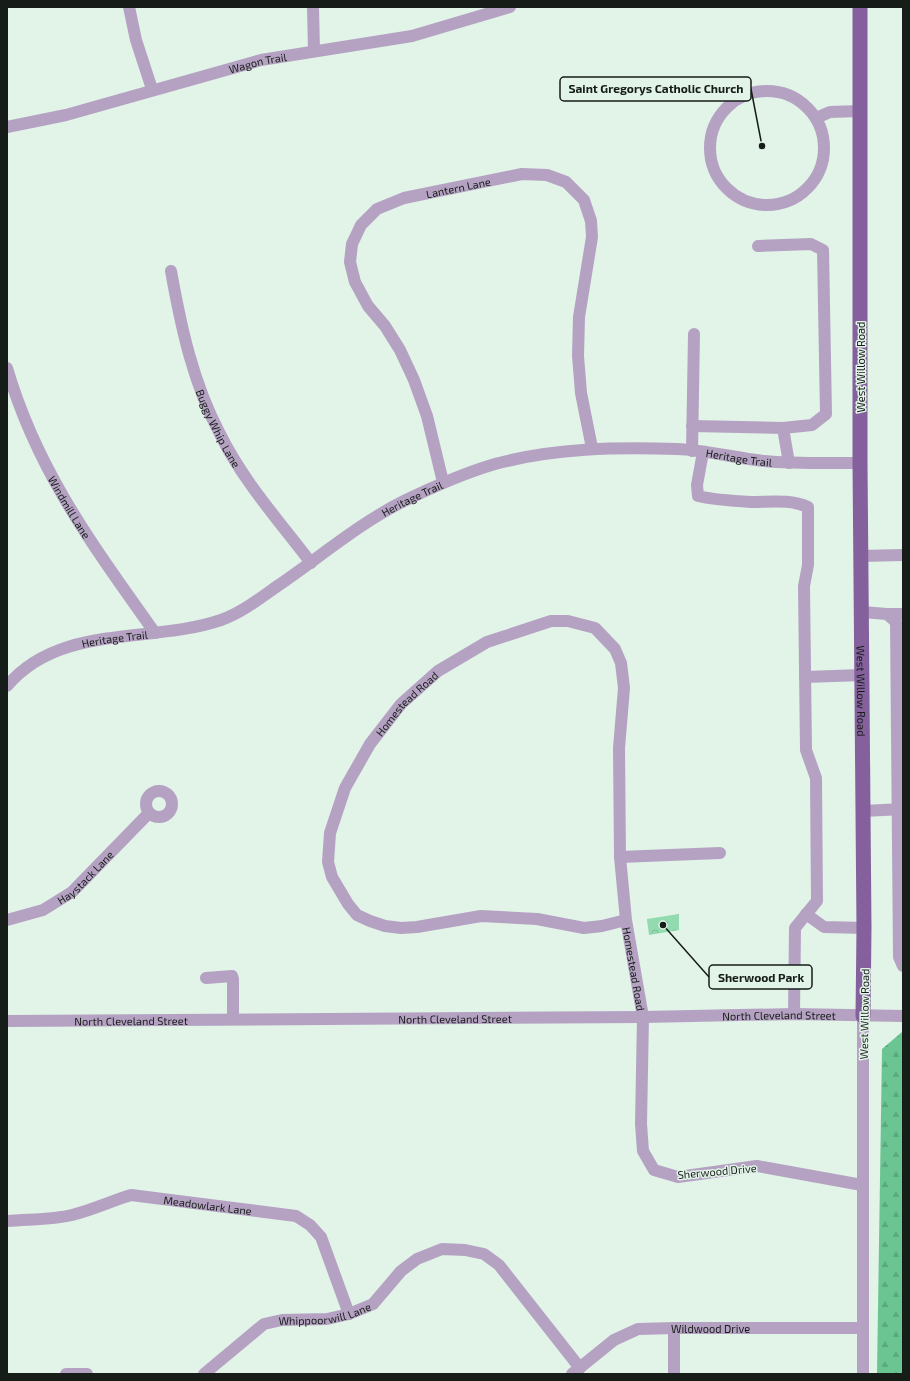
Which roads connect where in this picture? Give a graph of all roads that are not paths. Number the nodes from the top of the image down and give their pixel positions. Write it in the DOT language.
graph roads {
  1 [pos="129,7"];
  2 [pos="313,7"];
  3 [pos="510,7"];
  4 [pos="860,7"];
  5 [pos="314,51"];
  6 [pos="152,90"];
  7 [pos="860,111"];
  8 [pos="816,118"];
  9 [pos="7,127"];
  10 [pos="758,246"];
  11 [pos="171,271"];
  12 [pos="694,334"];
  13 [pos="7,368"];
  14 [pos="692,426"];
  15 [pos="783,428"];
  16 [pos="592,448"];
  17 [pos="697,452"];
  18 [pos="789,462"];
  19 [pos="860,462"];
  20 [pos="443,482"];
  21 [pos="903,555"];
  22 [pos="861,556"];
  23 [pos="311,564"];
  24 [pos="862,612"];
  25 [pos="887,614"];
  26 [pos="903,614"];
  27 [pos="155,633"];
  28 [pos="899,641"];
  29 [pos="899,673"];
  30 [pos="862,675"];
  31 [pos="805,677"];
  32 [pos="7,686"];
  33 [pos="900,703"];
  34 [pos="900,777"];
  35 [pos="900,809"];
  36 [pos="863,811"];
  37 [pos="149,813"];
  38 [pos="900,841"];
  39 [pos="720,853"];
  40 [pos="620,857"];
  41 [pos="900,875"];
  42 [pos="900,907"];
  43 [pos="806,914"];
  44 [pos="7,920"];
  45 [pos="626,920"];
  46 [pos="864,928"];
  47 [pos="901,940"];
  48 [pos="903,966"];
  49 [pos="206,978"];
  50 [pos="794,1014"];
  51 [pos="863,1016"];
  52 [pos="903,1016"];
  53 [pos="643,1017"];
  54 [pos="233,1019"];
  55 [pos="7,1021"];
  56 [pos="862,1185"];
  57 [pos="7,1220"];
  58 [pos="350,1314"];
  59 [pos="674,1328"];
  60 [pos="863,1328"];
  61 [pos="576,1371"];
  62 [pos="66,1374"];
  63 [pos="87,1374"];
  64 [pos="204,1374"];
  65 [pos="674,1374"];
  66 [pos="863,1374"];
  1 -- 6 [label="street"];
  2 -- 5 [label="street"];
  3 -- 5 [label="street, Wagon Trail"];
  4 -- 7 [label="main road, West Willow Road"];
  5 -- 6 [label="street, Wagon Trail"];
  6 -- 9 [label="street, Wagon Trail"];
  7 -- 8 [label="street"];
  7 -- 19 [label="main road, West Willow Road"];
  8 -- 8 [label="street"];
  10 -- 15 [label="street"];
  11 -- 23 [label="street, Buggy Whip Lane"];
  12 -- 14 [label="street"];
  13 -- 27 [label="street, Windmill Lane"];
  14 -- 15 [label="street"];
  14 -- 17 [label="street"];
  15 -- 18 [label="street"];
  16 -- 17 [label="street, Heritage Trail"];
  16 -- 20 [label="street, Heritage Trail"];
  16 -- 20 [label="street, Lantern Lane"];
  17 -- 18 [label="street, Heritage Trail"];
  17 -- 31 [label="street"];
  18 -- 19 [label="street, Heritage Trail"];
  19 -- 22 [label="main road, West Willow Road"];
  20 -- 23 [label="street, Heritage Trail"];
  21 -- 22 [label="street"];
  22 -- 24 [label="main road, West Willow Road"];
  23 -- 27 [label="street, Heritage Trail"];
  24 -- 25 [label="street"];
  24 -- 30 [label="main road, West Willow Road"];
  25 -- 26 [label="street"];
  25 -- 28 [label="street"];
  27 -- 32 [label="street, Heritage Trail"];
  28 -- 29 [label="street"];
  29 -- 33 [label="street"];
  30 -- 31 [label="street"];
  30 -- 36 [label="main road, West Willow Road"];
  31 -- 43 [label="street"];
  33 -- 34 [label="street"];
  34 -- 35 [label="street"];
  35 -- 36 [label="street"];
  35 -- 38 [label="street"];
  36 -- 46 [label="main road, West Willow Road"];
  37 -- 44 [label="street, Haystack Lane"];
  38 -- 41 [label="street"];
  39 -- 40 [label="street"];
  40 -- 45 [label="street, Homestead Road"];
  40 -- 45 [label="street, Homestead Road"];
  41 -- 42 [label="street"];
  42 -- 47 [label="street"];
  43 -- 46 [label="street"];
  43 -- 50 [label="street"];
  45 -- 53 [label="street, Homestead Road"];
  46 -- 51 [label="main road, West Willow Road"];
  47 -- 48 [label="street"];
  49 -- 54 [label="street"];
  50 -- 51 [label="street, North Cleveland Street"];
  50 -- 53 [label="street, North Cleveland Street"];
  51 -- 52 [label="street, North Cleveland Street"];
  51 -- 56 [label="street, West Willow Road"];
  53 -- 54 [label="street, North Cleveland Street"];
  53 -- 56 [label="street, Sherwood Drive"];
  54 -- 55 [label="street, North Cleveland Street"];
  56 -- 60 [label="street, West Willow Road"];
  57 -- 58 [label="street, Meadowlark Lane"];
  58 -- 61 [label="street, Whippoorwill Lane"];
  58 -- 64 [label="street, Whippoorwill Lane"];
  59 -- 60 [label="street, Wildwood Drive"];
  59 -- 61 [label="street, Wildwood Drive"];
  59 -- 65 [label="street"];
  60 -- 66 [label="street, West Willow Road"];
  62 -- 63 [label="street"];
}
